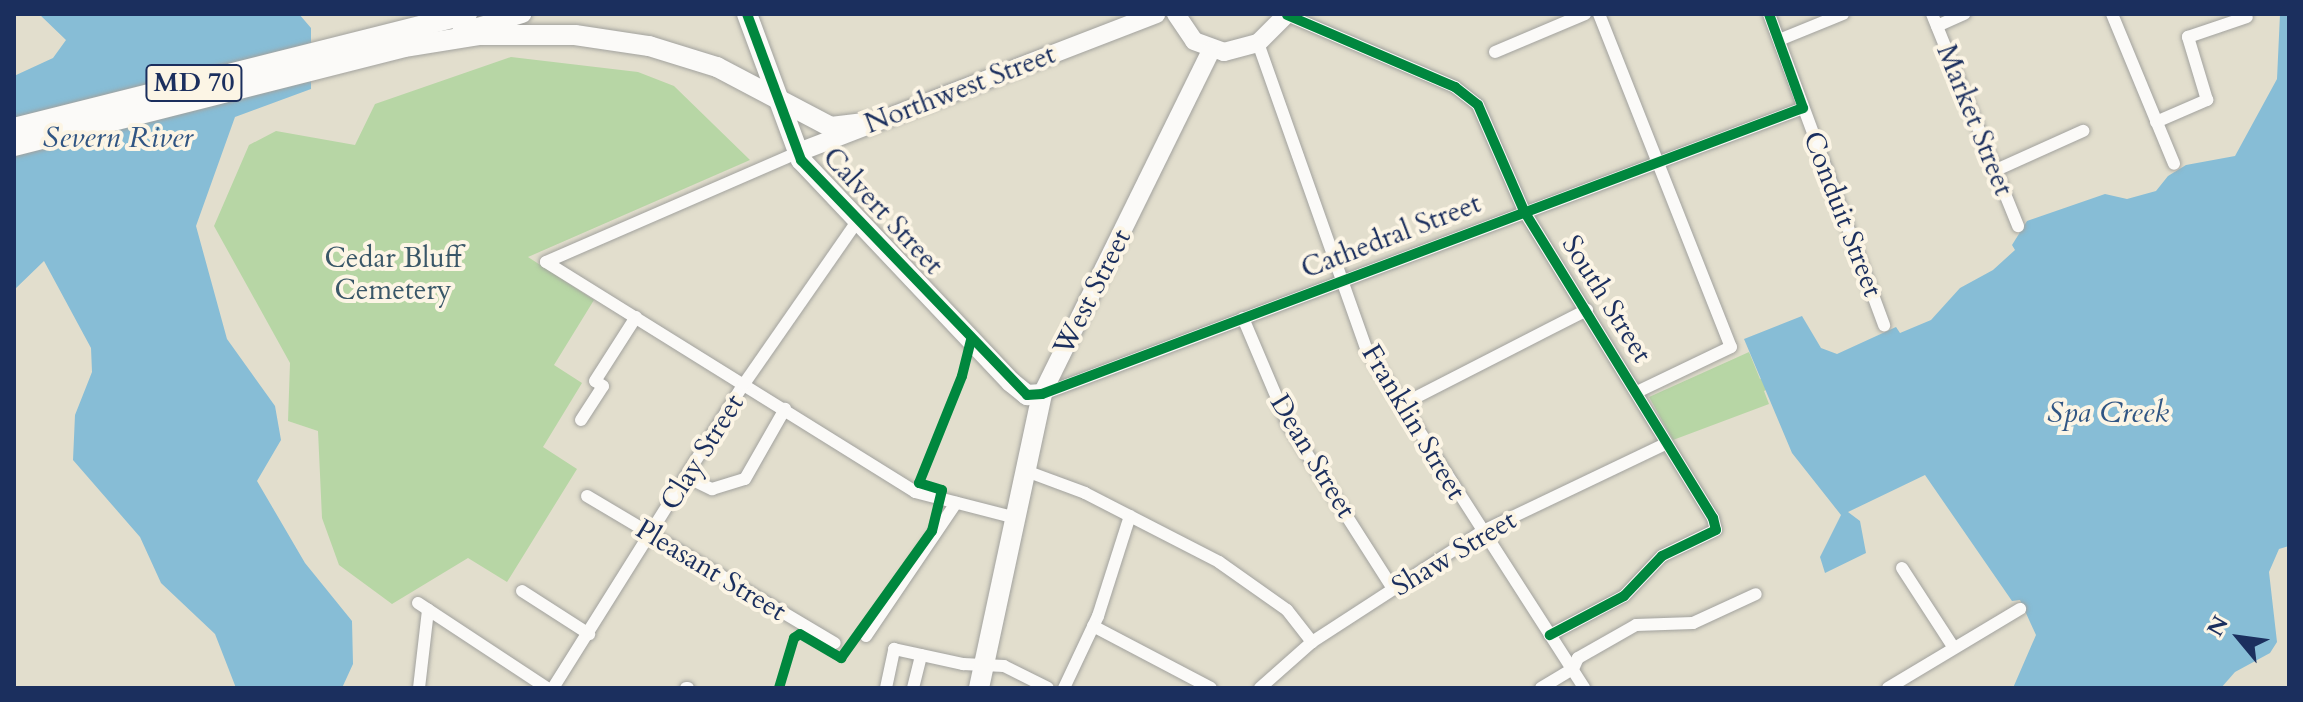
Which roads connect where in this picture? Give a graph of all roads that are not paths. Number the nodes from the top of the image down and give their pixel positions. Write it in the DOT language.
graph roads {
  1 [pos="467,14"];
  2 [pos="522,14"];
  3 [pos="747,14"];
  4 [pos="1156,14"];
  5 [pos="1176,14"];
  6 [pos="1287,14"];
  7 [pos="1585,14"];
  8 [pos="1599,14"];
  9 [pos="1769,14"];
  10 [pos="1843,14"];
  11 [pos="1964,14"];
  12 [pos="2112,14"];
  13 [pos="2247,17"];
  14 [pos="1934,20"];
  15 [pos="1779,40"];
  16 [pos="428,41"];
  17 [pos="1258,43"];
  18 [pos="376,46"];
  19 [pos="1211,50"];
  20 [pos="1495,52"];
  21 [pos="776,97"];
  22 [pos="1803,108"];
  23 [pos="871,122"];
  24 [pos="2156,122"];
  25 [pos="14,128"];
  26 [pos="2083,131"];
  27 [pos="14,146"];
  28 [pos="799,152"];
  29 [pos="1656,160"];
  30 [pos="2174,164"];
  31 [pos="1994,171"];
  32 [pos="1524,211"];
  33 [pos="858,220"];
  34 [pos="2018,226"];
  35 [pos="1340,282"];
  36 [pos="1587,310"];
  37 [pos="636,317"];
  38 [pos="1243,318"];
  39 [pos="1884,325"];
  40 [pos="744,384"];
  41 [pos="1637,392"];
  42 [pos="1042,394"];
  43 [pos="1401,405"];
  44 [pos="785,409"];
  45 [pos="581,420"];
  46 [pos="1665,444"];
  47 [pos="1026,471"];
  48 [pos="687,477"];
  49 [pos="587,496"];
  50 [pos="956,503"];
  51 [pos="1130,516"];
  52 [pos="1016,518"];
  53 [pos="1483,531"];
  54 [pos="651,535"];
  55 [pos="1902,568"];
  56 [pos="1393,589"];
  57 [pos="522,591"];
  58 [pos="1756,594"];
  59 [pos="2020,609"];
  60 [pos="1093,626"];
  61 [pos="589,634"];
  62 [pos="1550,635"];
  63 [pos="866,636"];
  64 [pos="1312,642"];
  65 [pos="835,643"];
  66 [pos="1954,648"];
  67 [pos="921,655"];
  68 [pos="983,665"];
  69 [pos="1573,669"];
  70 [pos="419,688"];
  71 [pos="550,688"];
  72 [pos="886,688"];
  73 [pos="913,688"];
  74 [pos="979,688"];
  75 [pos="1048,688"];
  76 [pos="1064,688"];
  77 [pos="1211,688"];
  78 [pos="1260,688"];
  79 [pos="1541,688"];
  80 [pos="1584,688"];
  81 [pos="1888,688"];
  1 -- 18 [label="main road, MD 70"];
  2 -- 16 [label="main road, MD 70"];
  3 -- 21 [label="main road, Calvert Street"];
  4 -- 23 [label="main road, Northwest Street"];
  5 -- 19 [label="main road"];
  6 -- 17 [label="main road"];
  6 -- 32 [label="street, South Street"];
  7 -- 20 [label="street"];
  8 -- 29 [label="street"];
  9 -- 15 [label="street, Conduit Street"];
  10 -- 15 [label="street"];
  11 -- 14 [label="street"];
  12 -- 24 [label="street"];
  13 -- 24 [label="street"];
  14 -- 31 [label="street, Market Street"];
  15 -- 22 [label="street, Conduit Street"];
  16 -- 18 [label="main road, MD 70"];
  16 -- 21 [label="main road"];
  17 -- 19 [label="main road"];
  17 -- 35 [label="street, Franklin Street"];
  18 -- 25 [label="main road, MD 70"];
  18 -- 27 [label="main road, MD 70"];
  19 -- 42 [label="main road, West Street"];
  21 -- 23 [label="main road"];
  21 -- 28 [label="main road, Calvert Street"];
  22 -- 29 [label="street, Cathedral Street"];
  22 -- 39 [label="street, Conduit Street"];
  23 -- 28 [label="main road, Northwest Street"];
  24 -- 30 [label="street"];
  26 -- 31 [label="street"];
  28 -- 33 [label="main road, Calvert Street"];
  28 -- 37 [label="street, Northwest Street"];
  29 -- 32 [label="street, Cathedral Street"];
  29 -- 41 [label="street"];
  31 -- 34 [label="street, Market Street"];
  32 -- 35 [label="street, Cathedral Street"];
  32 -- 36 [label="street, South Street"];
  33 -- 40 [label="street, Clay Street"];
  33 -- 42 [label="main road, Calvert Street"];
  35 -- 38 [label="street, Cathedral Street"];
  35 -- 43 [label="street, Franklin Street"];
  36 -- 41 [label="street, South Street"];
  36 -- 43 [label="street"];
  37 -- 40 [label="street"];
  37 -- 45 [label="street"];
  38 -- 42 [label="street, Cathedral Street"];
  38 -- 56 [label="street, Dean Street"];
  40 -- 44 [label="street"];
  40 -- 48 [label="street, Clay Street"];
  41 -- 46 [label="street, South Street"];
  42 -- 47 [label="main road, West Street"];
  43 -- 53 [label="street, Franklin Street"];
  44 -- 48 [label="street"];
  44 -- 50 [label="street"];
  46 -- 53 [label="street, Shaw Street"];
  46 -- 62 [label="street, South Street"];
  47 -- 51 [label="street"];
  47 -- 52 [label="main road, West Street"];
  48 -- 54 [label="street, Clay Street"];
  49 -- 54 [label="street, Pleasant Street"];
  50 -- 52 [label="street"];
  50 -- 63 [label="street"];
  51 -- 60 [label="street"];
  51 -- 64 [label="street"];
  52 -- 68 [label="main road, West Street"];
  53 -- 56 [label="street, Shaw Street"];
  53 -- 62 [label="street, Franklin Street"];
  54 -- 61 [label="street, Clay Street"];
  54 -- 65 [label="street, Pleasant Street"];
  55 -- 66 [label="street"];
  56 -- 64 [label="street, Shaw Street"];
  57 -- 61 [label="street"];
  58 -- 69 [label="street"];
  59 -- 66 [label="street"];
  60 -- 76 [label="street"];
  60 -- 77 [label="street"];
  61 -- 71 [label="street, Clay Street"];
  62 -- 69 [label="street, Franklin Street"];
  64 -- 78 [label="street, Shaw Street"];
  66 -- 81 [label="street"];
  67 -- 68 [label="street"];
  67 -- 72 [label="street"];
  67 -- 73 [label="street"];
  68 -- 74 [label="main road, West Street"];
  68 -- 75 [label="street"];
  69 -- 79 [label="street"];
  69 -- 80 [label="street, Franklin Street"];
  70 -- 71 [label="street"];
}
